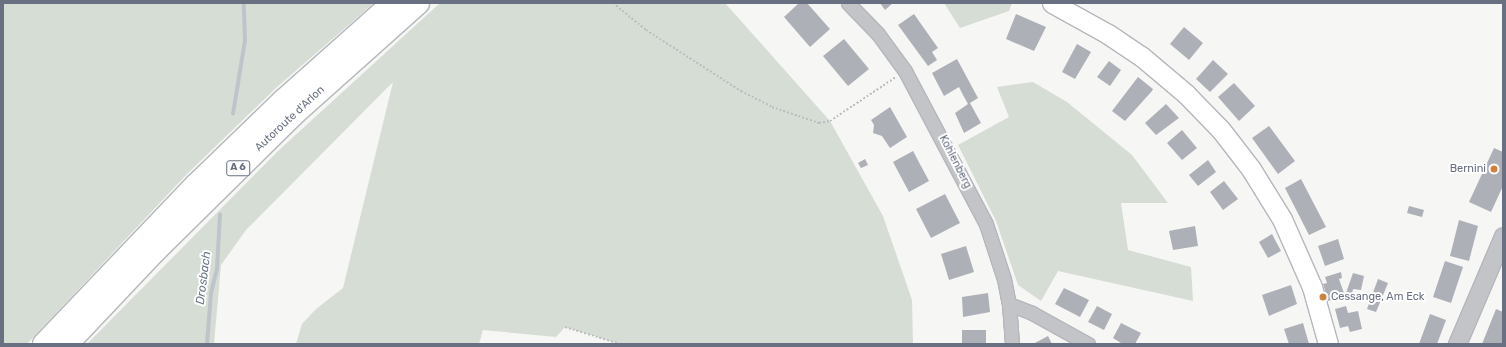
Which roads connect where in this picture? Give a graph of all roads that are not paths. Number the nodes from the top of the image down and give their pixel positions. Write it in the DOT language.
graph roads {
  1 [pos="393,3"];
  2 [pos="418,3"];
  3 [pos="848,3"];
  4 [pos="1052,3"];
  5 [pos="1503,236"];
  6 [pos="1009,304"];
  7 [pos="44,344"];
  8 [pos="67,344"];
  9 [pos="1012,344"];
  10 [pos="1088,344"];
  11 [pos="1328,344"];
  12 [pos="1457,344"];
  1 -- 7 [label="highway, Autoroute d'Arlon / A 6"];
  2 -- 8 [label="highway, Autoroute d'Arlon / A 6"];
  3 -- 6 [label="street, Kohlenberg"];
  4 -- 11 [label="main road"];
  5 -- 12 [label="street"];
  6 -- 9 [label="street, Kohlenberg"];
  6 -- 10 [label="street"];
}
